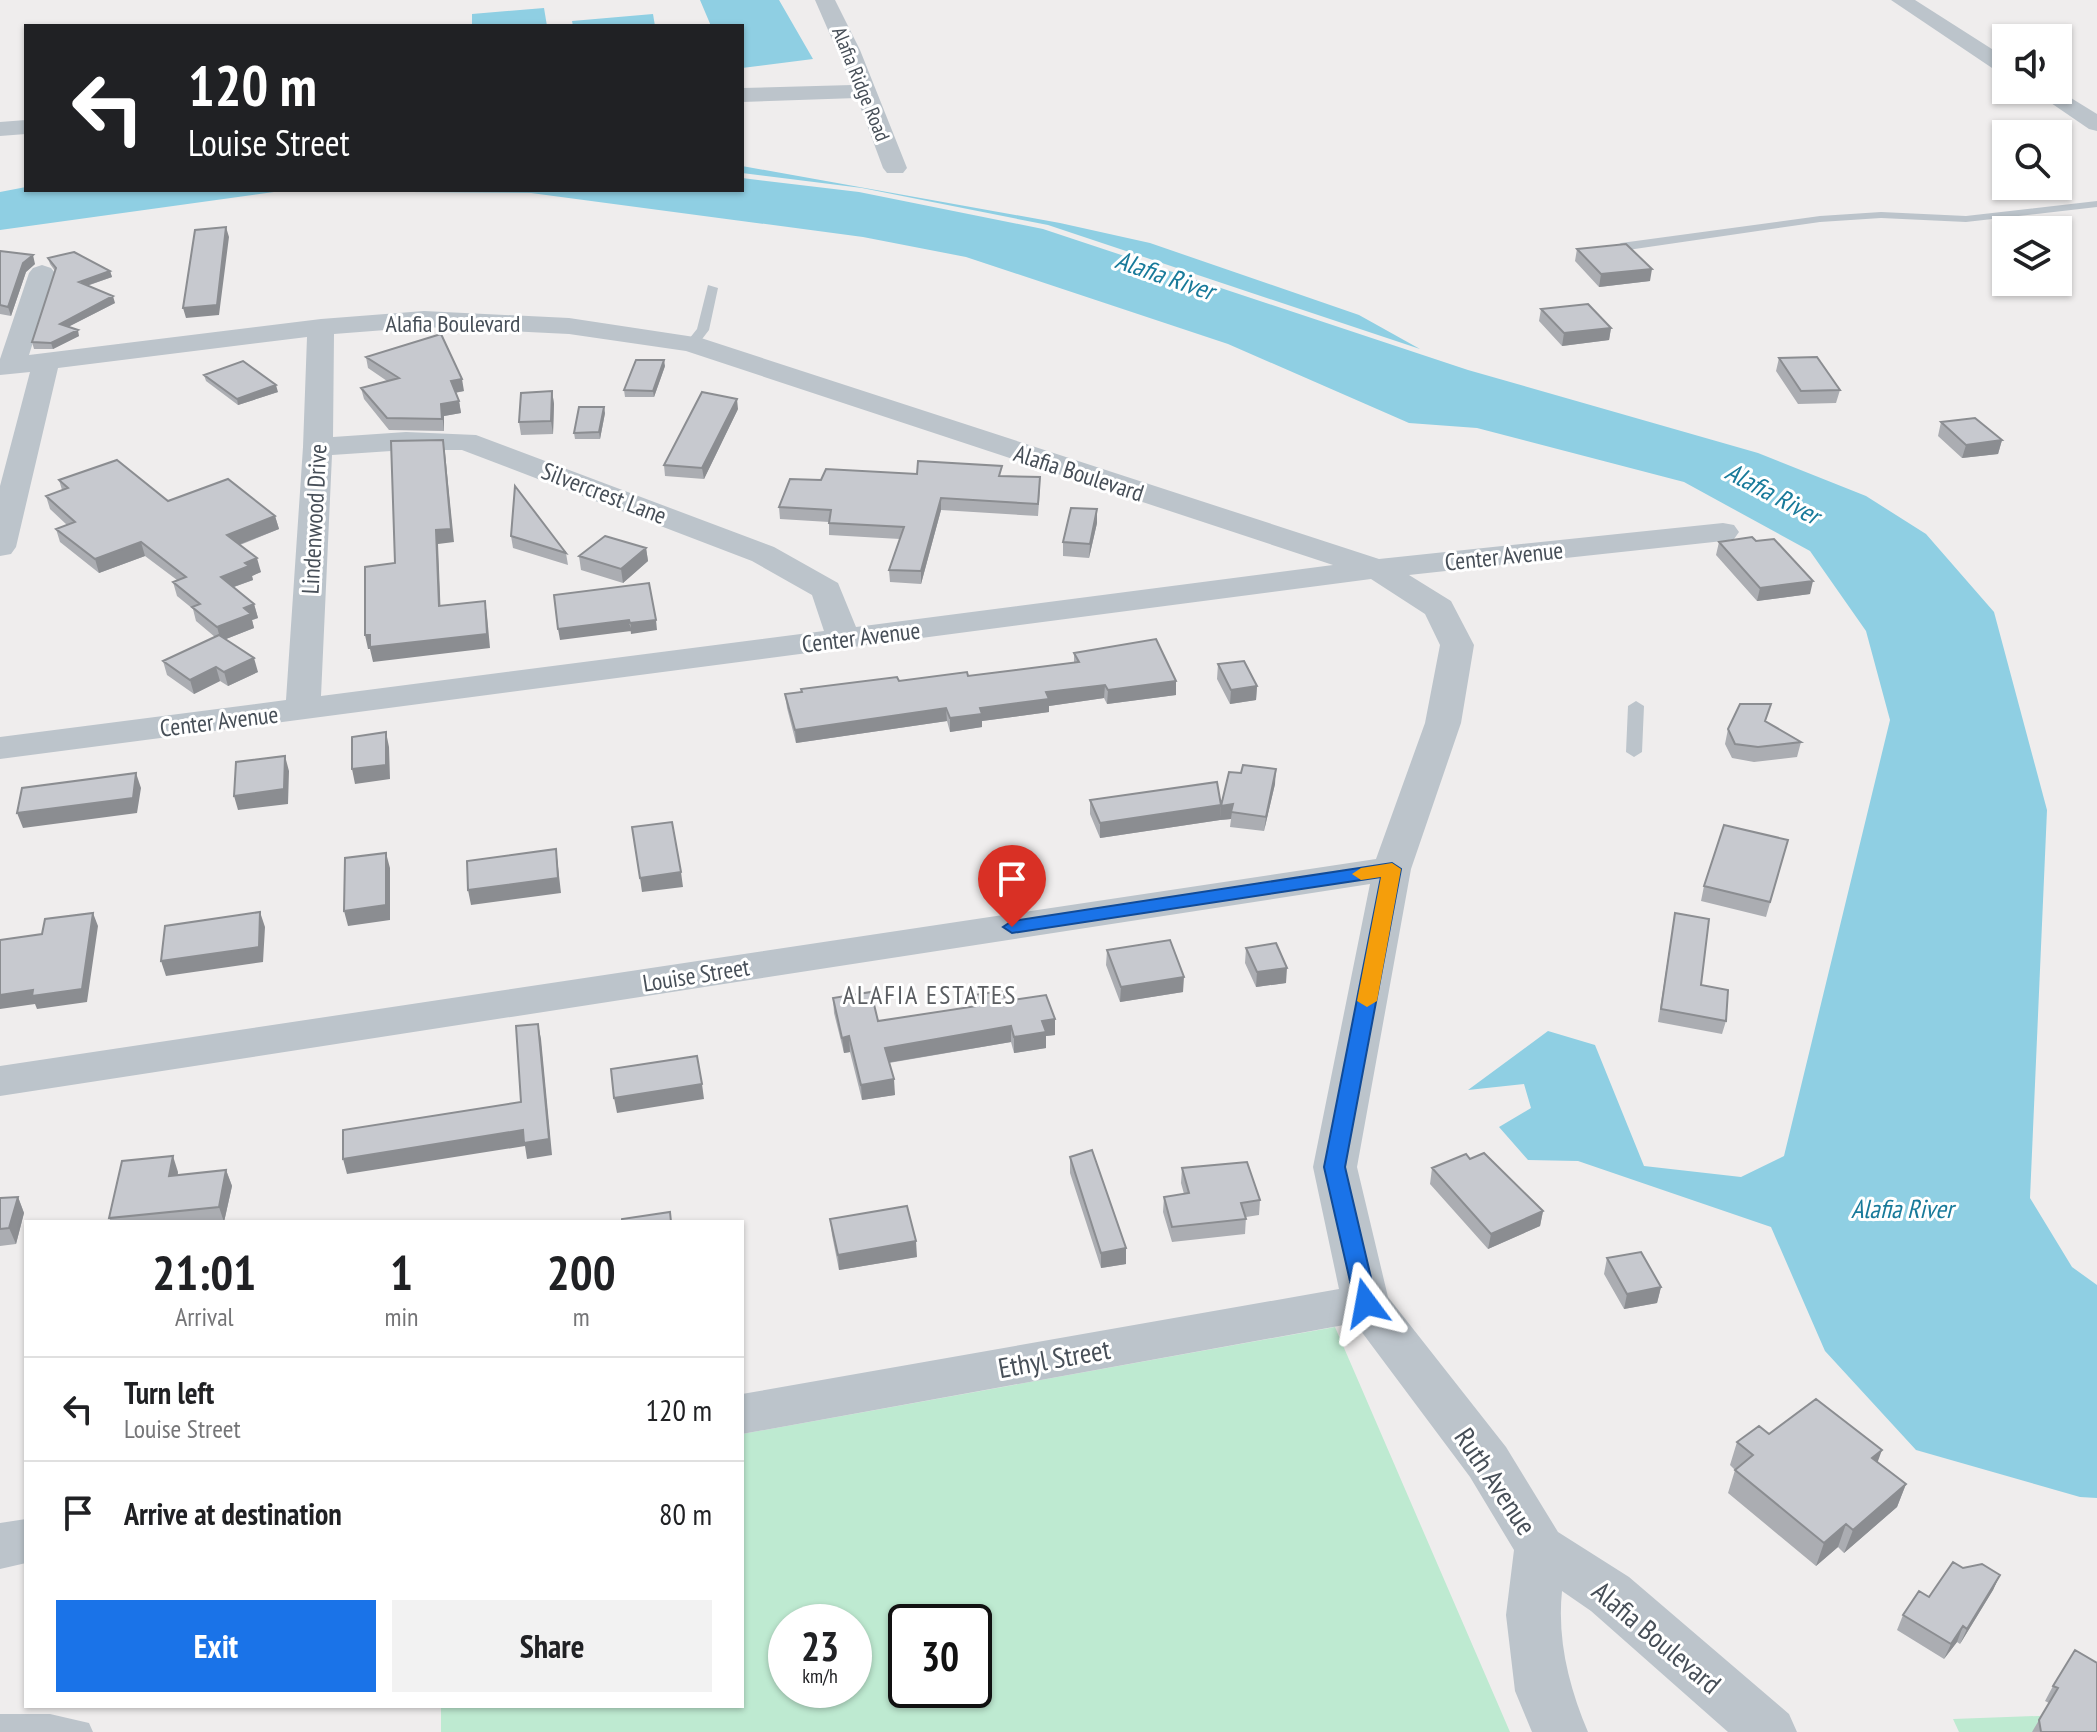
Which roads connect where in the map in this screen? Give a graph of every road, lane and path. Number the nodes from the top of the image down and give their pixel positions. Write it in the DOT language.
graph roads {
  1 [pos="825,0"];
  2 [pos="1901,0"];
  3 [pos="1992,58"];
  4 [pos="864,91"];
  5 [pos="744,95"];
  6 [pos="2065,104"];
  7 [pos="2097,124"];
  8 [pos="24,127"];
  9 [pos="0,129"];
  10 [pos="895,168"];
  11 [pos="2097,204"];
  12 [pos="1621,247"];
  13 [pos="42,273"];
  14 [pos="712,288"];
  15 [pos="321,327"];
  16 [pos="691,344"];
  17 [pos="46,361"];
  18 [pos="6,366"];
  19 [pos="318,447"];
  20 [pos="1723,532"];
  21 [pos="0,547"];
  22 [pos="1377,569"];
  23 [pos="843,639"];
  24 [pos="1636,706"];
  25 [pos="303,710"];
  26 [pos="0,748"];
  27 [pos="1634,752"];
  28 [pos="1392,869"];
  29 [pos="0,1081"];
  30 [pos="1366,1303"];
  31 [pos="744,1414"];
  32 [pos="24,1541"];
  33 [pos="0,1546"];
  34 [pos="1540,1548"];
  35 [pos="0,1726"];
  36 [pos="80,1732"];
  37 [pos="1560,1732"];
  38 [pos="1769,1732"];
  1 -- 4 [label="street, Alafia Ridge Road"];
  2 -- 3 [label="street"];
  4 -- 5 [label="street"];
  4 -- 10 [label="street, Alafia Ridge Road"];
  6 -- 7 [label="street"];
  8 -- 9 [label="street"];
  11 -- 12 [label="lane"];
  13 -- 18 [label="street"];
  14 -- 16 [label="lane"];
  15 -- 16 [label="street, Alafia Boulevard"];
  15 -- 17 [label="street, Alafia Boulevard"];
  15 -- 19 [label="street, Lindenwood Drive"];
  16 -- 22 [label="street, Alafia Boulevard"];
  17 -- 18 [label="street, Alafia Boulevard"];
  17 -- 21 [label="street"];
  19 -- 23 [label="street, Silvercrest Lane"];
  19 -- 25 [label="street, Lindenwood Drive"];
  20 -- 22 [label="street, Center Avenue"];
  22 -- 23 [label="street, Center Avenue"];
  22 -- 28 [label="street, Alafia Boulevard"];
  23 -- 25 [label="street, Center Avenue"];
  24 -- 27 [label="lane"];
  25 -- 26 [label="street, Center Avenue"];
  28 -- 29 [label="street, Louise Street"];
  28 -- 30 [label="street, Alafia Boulevard"];
  30 -- 31 [label="street, Ethyl Street"];
  30 -- 34 [label="street, Ruth Avenue"];
  32 -- 33 [label="street"];
  34 -- 37 [label="street, Ruth Avenue"];
  34 -- 38 [label="street, Alafia Boulevard"];
  35 -- 36 [label="lane"];
}
